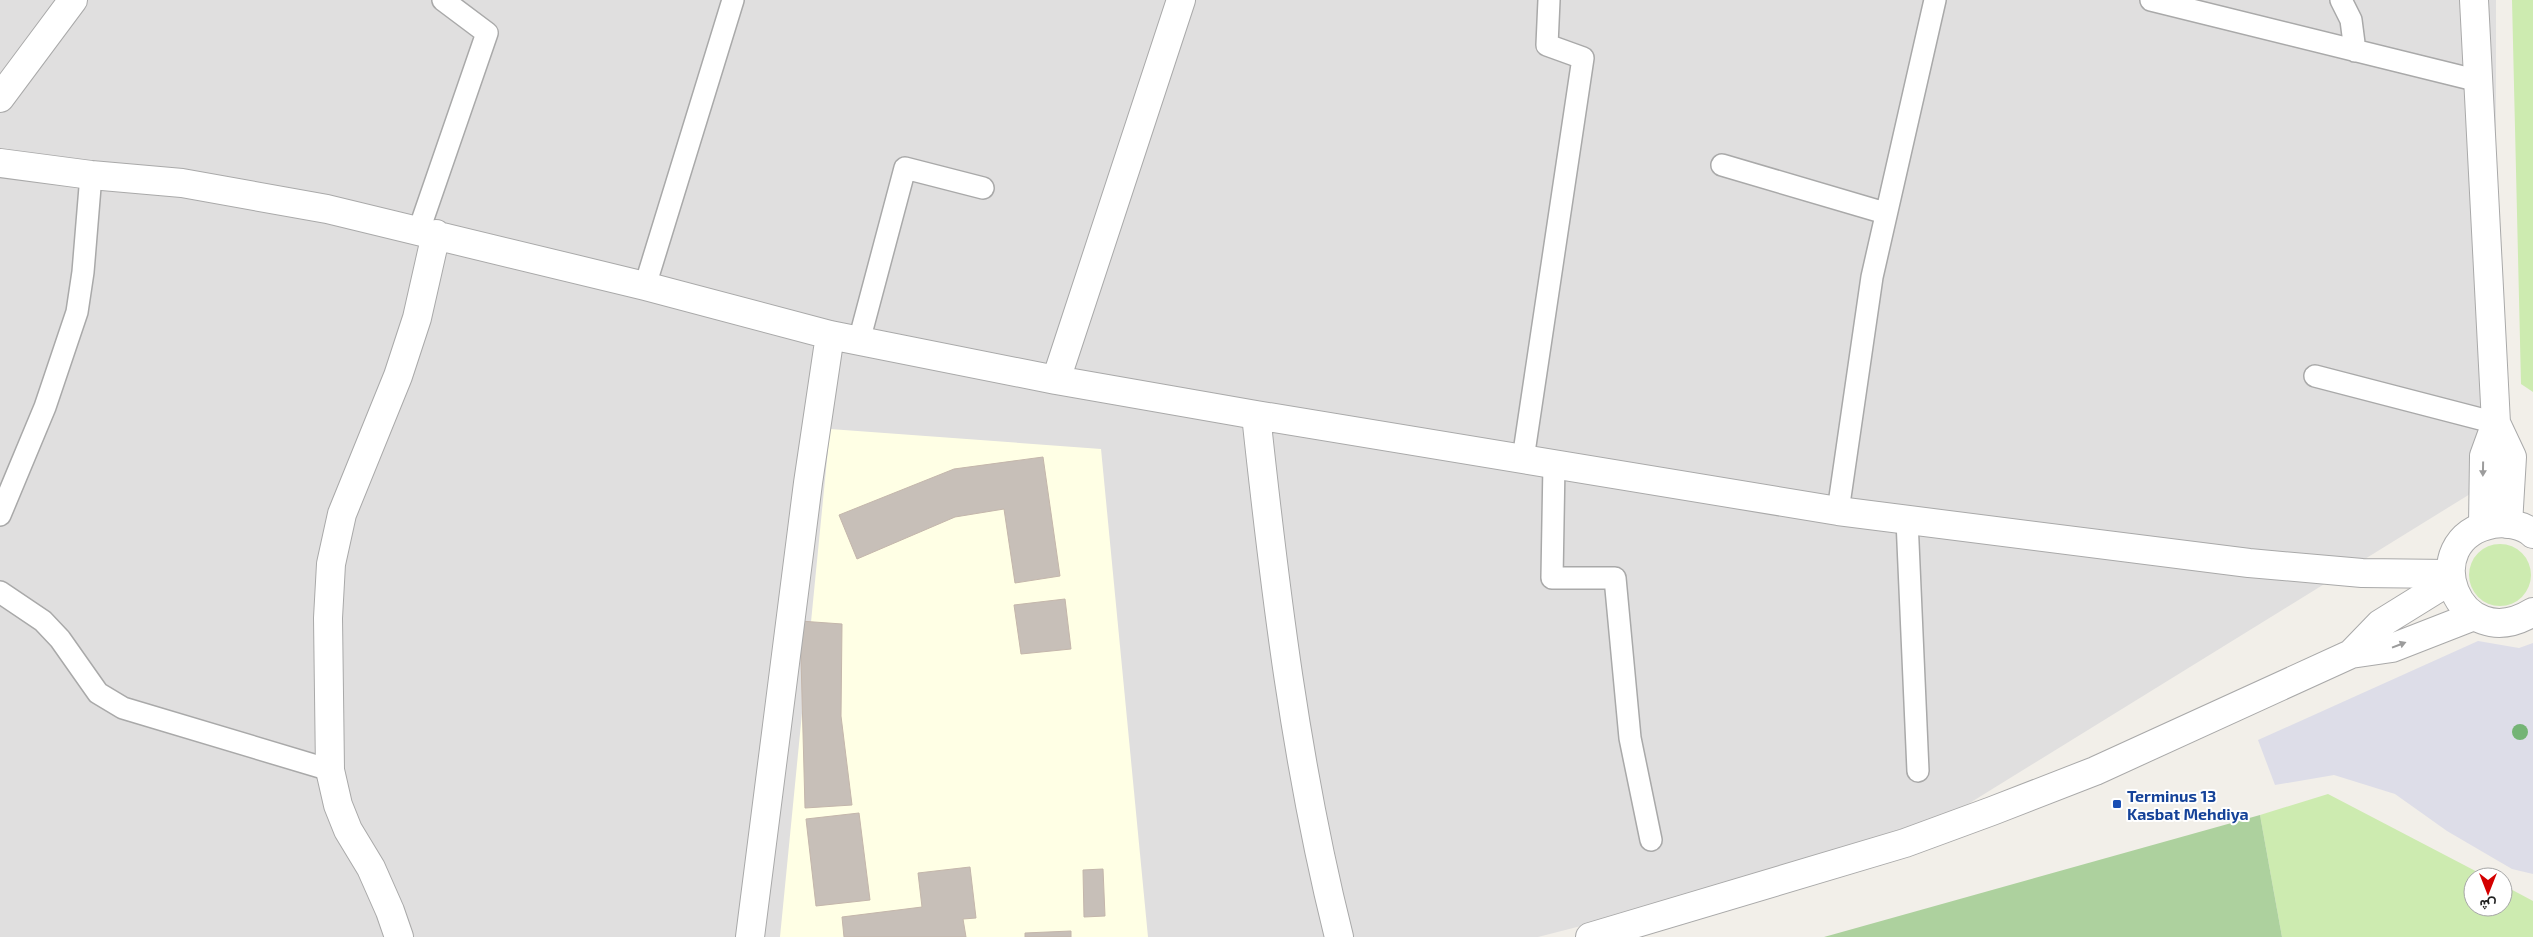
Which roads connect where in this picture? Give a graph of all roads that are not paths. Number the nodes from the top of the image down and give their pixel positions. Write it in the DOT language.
graph roads {
  1 [pos="73,0"];
  2 [pos="443,0"];
  3 [pos="733,0"];
  4 [pos="1181,0"];
  5 [pos="1549,0"];
  6 [pos="1935,0"];
  7 [pos="2150,0"];
  8 [pos="2341,0"];
  9 [pos="2474,0"];
  10 [pos="2355,51"];
  11 [pos="2479,81"];
  12 [pos="0,98"];
  13 [pos="0,163"];
  14 [pos="1722,165"];
  15 [pos="91,175"];
  16 [pos="983,188"];
  17 [pos="1885,213"];
  18 [pos="427,232"];
  19 [pos="645,286"];
  20 [pos="830,335"];
  21 [pos="859,341"];
  22 [pos="2315,376"];
  23 [pos="1056,380"];
  24 [pos="1256,415"];
  25 [pos="2496,423"];
  26 [pos="1523,459"];
  27 [pos="1554,464"];
  28 [pos="1838,511"];
  29 [pos="0,515"];
  30 [pos="1907,520"];
  31 [pos="2515,525"];
  32 [pos="2450,577"];
  33 [pos="0,592"];
  34 [pos="2533,612"];
  35 [pos="2474,616"];
  36 [pos="2351,654"];
  37 [pos="330,770"];
  38 [pos="1918,771"];
  39 [pos="1651,840"];
  40 [pos="399,937"];
  41 [pos="750,937"];
  42 [pos="1339,937"];
  43 [pos="1590,937"];
  1 -- 12 [label="street"];
  2 -- 18 [label="lane"];
  3 -- 19 [label="lane"];
  4 -- 23 [label="street"];
  5 -- 26 [label="lane"];
  6 -- 17 [label="lane"];
  7 -- 10 [label="lane"];
  8 -- 10 [label="lane"];
  9 -- 11 [label="street"];
  10 -- 11 [label="lane"];
  11 -- 25 [label="street"];
  13 -- 15 [label="street"];
  14 -- 17 [label="lane"];
  15 -- 18 [label="street"];
  15 -- 29 [label="lane"];
  16 -- 21 [label="lane"];
  17 -- 28 [label="lane"];
  18 -- 19 [label="street"];
  18 -- 37 [label="street"];
  19 -- 20 [label="street"];
  20 -- 21 [label="street"];
  20 -- 41 [label="street"];
  21 -- 23 [label="street"];
  22 -- 25 [label="lane"];
  23 -- 24 [label="street"];
  24 -- 26 [label="street"];
  24 -- 42 [label="street"];
  25 -- 31 [label="street"];
  26 -- 27 [label="street"];
  27 -- 28 [label="street"];
  27 -- 39 [label="lane"];
  28 -- 30 [label="street"];
  30 -- 32 [label="street"];
  30 -- 38 [label="lane"];
  31 -- 32 [label="street"];
  32 -- 35 [label="street"];
  32 -- 36 [label="street"];
  33 -- 37 [label="lane"];
  34 -- 35 [label="street"];
  36 -- 35 [label="street, one-way"];
  36 -- 43 [label="street"];
  37 -- 40 [label="street"];
}
